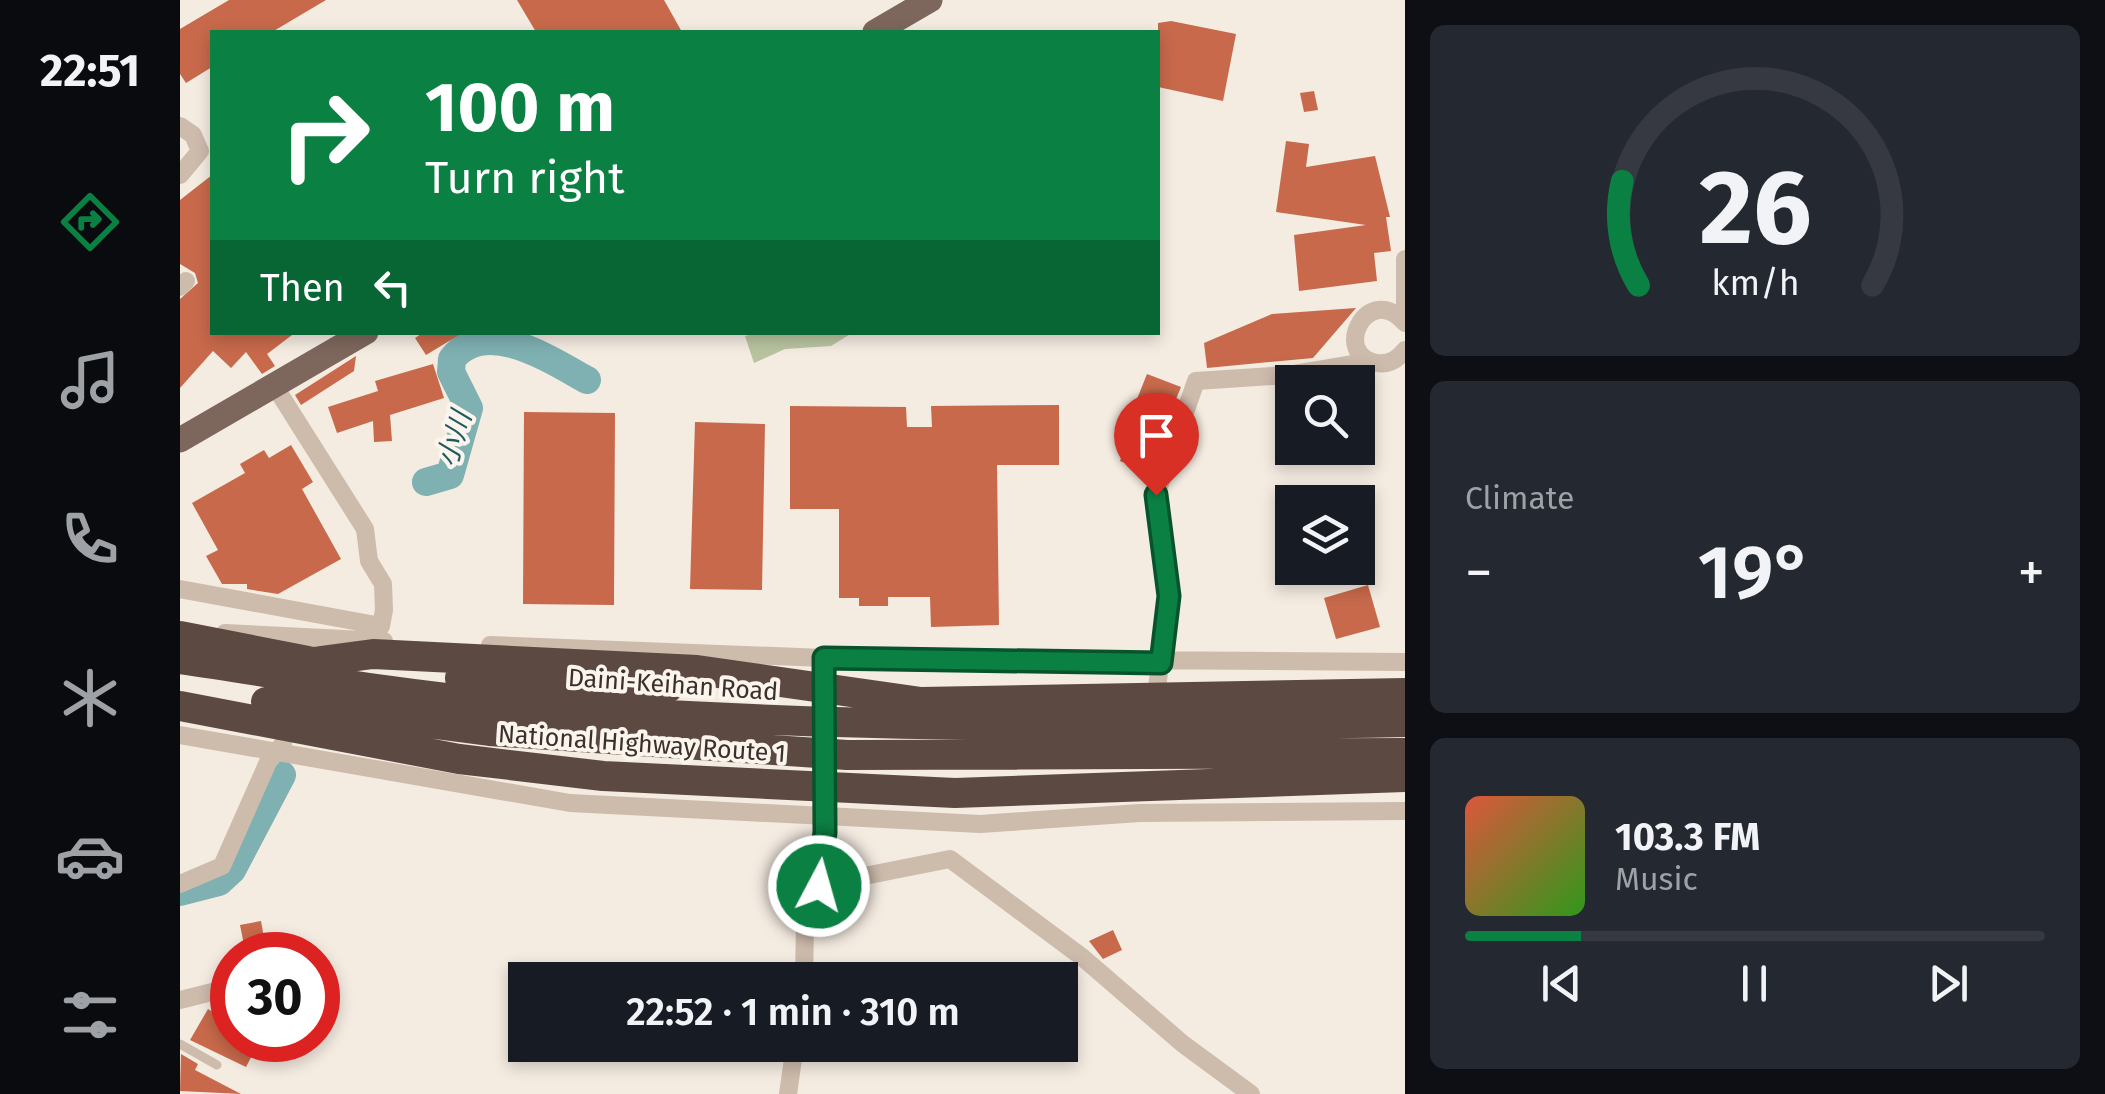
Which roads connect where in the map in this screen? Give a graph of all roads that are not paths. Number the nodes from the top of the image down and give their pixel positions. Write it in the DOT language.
graph roads {
  1 [pos="930,0"];
  2 [pos="878,30"];
  3 [pos="180,126"];
  4 [pos="180,176"];
  5 [pos="1405,260"];
  6 [pos="1405,322"];
  7 [pos="361,335"];
  8 [pos="1405,350"];
  9 [pos="1370,361"];
  10 [pos="274,385"];
  11 [pos="180,440"];
  12 [pos="180,589"];
  13 [pos="375,633"];
  14 [pos="180,635"];
  15 [pos="824,658"];
  16 [pos="180,659"];
  17 [pos="1359,660"];
  18 [pos="1161,663"];
  19 [pos="1401,681"];
  20 [pos="180,689"];
  21 [pos="180,706"];
  22 [pos="1405,722"];
  23 [pos="180,735"];
  24 [pos="279,750"];
  25 [pos="1405,752"];
  26 [pos="459,759"];
  27 [pos="1405,778"];
  28 [pos="1405,795"];
  29 [pos="1405,811"];
  30 [pos="1140,813"];
  31 [pos="824,818"];
  32 [pos="180,884"];
  33 [pos="819,886"];
  34 [pos="804,962"];
  35 [pos="210,994"];
  36 [pos="182,1003"];
  37 [pos="180,1044"];
  38 [pos="793,1062"];
  39 [pos="216,1065"];
  40 [pos="788,1094"];
  41 [pos="1251,1094"];
  1 -- 2 [label="main road"];
  3 -- 4 [label="street"];
  5 -- 6 [label="street"];
  6 -- 9 [label="street"];
  7 -- 10 [label="main road"];
  8 -- 9 [label="street"];
  9 -- 18 [label="street"];
  10 -- 11 [label="main road"];
  10 -- 13 [label="street"];
  12 -- 13 [label="street"];
  13 -- 14 [label="street"];
  13 -- 15 [label="street"];
  13 -- 24 [label="street"];
  14 -- 19 [label="highway, bridge"];
  15 -- 18 [label="street"];
  15 -- 31 [label="street"];
  16 -- 22 [label="highway, Daini-Keihan Road, bridge"];
  17 -- 18 [label="street"];
  17 -- 19 [label="street"];
  17 -- 19 [label="street"];
  18 -- 30 [label="street"];
  20 -- 25 [label="highway, bridge"];
  21 -- 26 [label="highway, National Highway Route 1, bridge"];
  23 -- 24 [label="street"];
  24 -- 31 [label="street"];
  24 -- 32 [label="street"];
  26 -- 27 [label="highway, National Highway Route 1, bridge"];
  26 -- 28 [label="highway, bridge"];
  29 -- 30 [label="street"];
  30 -- 31 [label="street"];
  31 -- 33 [label="street"];
  33 -- 34 [label="street"];
  33 -- 41 [label="street"];
  35 -- 36 [label="street"];
  37 -- 39 [label="lane"];
  38 -- 40 [label="street"];
}
